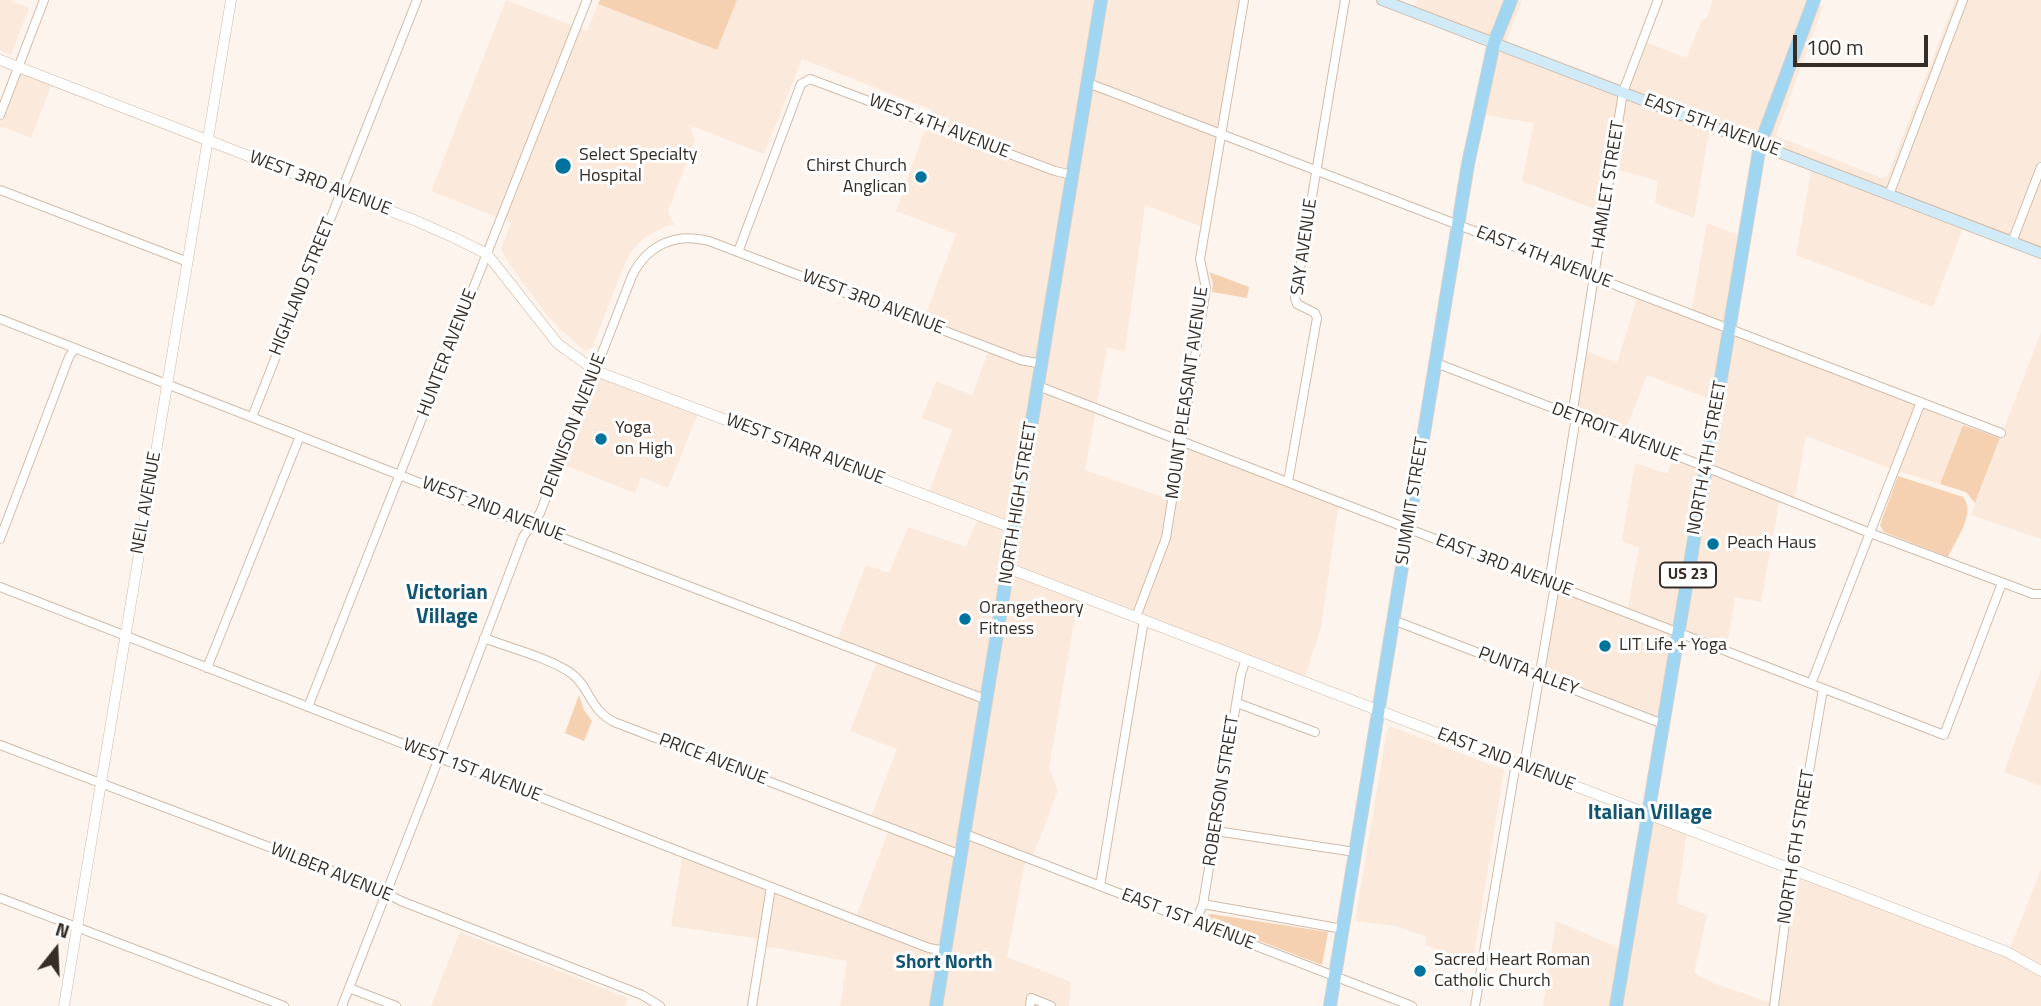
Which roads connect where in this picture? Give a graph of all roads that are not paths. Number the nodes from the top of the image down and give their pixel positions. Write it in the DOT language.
graph roads {
  1 [pos="44,0"];
  2 [pos="231,0"];
  3 [pos="417,0"];
  4 [pos="587,0"];
  5 [pos="1101,0"];
  6 [pos="1244,0"];
  7 [pos="1345,0"];
  8 [pos="1382,0"];
  9 [pos="1511,0"];
  10 [pos="1658,0"];
  11 [pos="1814,0"];
  12 [pos="1963,0"];
  13 [pos="1494,43"];
  14 [pos="0,60"];
  15 [pos="18,67"];
  16 [pos="1087,83"];
  17 [pos="1623,92"];
  18 [pos="0,115"];
  19 [pos="1222,134"];
  20 [pos="208,141"];
  21 [pos="1760,145"];
  22 [pos="2040,169"];
  23 [pos="1317,170"];
  24 [pos="1072,175"];
  25 [pos="0,190"];
  26 [pos="340,193"];
  27 [pos="1889,195"];
  28 [pos="1458,225"];
  29 [pos="2012,242"];
  30 [pos="663,243"];
  31 [pos="738,252"];
  32 [pos="2041,253"];
  33 [pos="487,254"];
  34 [pos="188,262"];
  35 [pos="1594,277"];
  36 [pos="0,319"];
  37 [pos="1729,329"];
  38 [pos="75,348"];
  39 [pos="1436,363"];
  40 [pos="1042,364"];
  41 [pos="596,371"];
  42 [pos="167,384"];
  43 [pos="1038,386"];
  44 [pos="1921,402"];
  45 [pos="1574,416"];
  46 [pos="252,417"];
  47 [pos="2001,433"];
  48 [pos="300,436"];
  49 [pos="1182,442"];
  50 [pos="1706,467"];
  51 [pos="400,475"];
  52 [pos="1288,482"];
  53 [pos="530,524"];
  54 [pos="1015,528"];
  55 [pos="1408,528"];
  56 [pos="1870,533"];
  57 [pos="0,539"];
  58 [pos="1008,568"];
  59 [pos="2002,583"];
  60 [pos="1552,584"];
  61 [pos="0,587"];
  62 [pos="2041,594"];
  63 [pos="1140,619"];
  64 [pos="1393,620"];
  65 [pos="1678,633"];
  66 [pos="125,635"];
  67 [pos="484,638"];
  68 [pos="1246,659"];
  69 [pos="207,668"];
  70 [pos="1539,675"];
  71 [pos="1811,684"];
  72 [pos="1823,689"];
  73 [pos="986,700"];
  74 [pos="1237,703"];
  75 [pos="308,707"];
  76 [pos="1379,710"];
  77 [pos="1663,724"];
  78 [pos="1315,732"];
  79 [pos="0,745"];
  80 [pos="439,758"];
  81 [pos="1520,765"];
  82 [pos="101,783"];
  83 [pos="1648,815"];
  84 [pos="1216,831"];
  85 [pos="965,834"];
  86 [pos="1356,852"];
  87 [pos="961,855"];
  88 [pos="1792,871"];
  89 [pos="1100,886"];
  90 [pos="771,887"];
  91 [pos="385,894"];
  92 [pos="0,898"];
  93 [pos="1203,904"];
  94 [pos="1195,923"];
  95 [pos="77,927"];
  96 [pos="1343,929"];
  97 [pos="946,951"];
  98 [pos="2041,971"];
  99 [pos="1335,976"];
  100 [pos="349,988"];
  101 [pos="1031,1002"];
  102 [pos="64,1006"];
  103 [pos="284,1006"];
  104 [pos="342,1006"];
  105 [pos="396,1006"];
  106 [pos="660,1006"];
  107 [pos="752,1006"];
  108 [pos="936,1006"];
  109 [pos="1051,1006"];
  110 [pos="1330,1006"];
  111 [pos="1412,1006"];
  112 [pos="1475,1006"];
  113 [pos="1616,1006"];
  114 [pos="1774,1006"];
  1 -- 15 [label="street"];
  2 -- 20 [label="street, NEIL AVENUE"];
  3 -- 26 [label="street, HIGHLAND STREET"];
  4 -- 33 [label="street, HUNTER AVENUE"];
  5 -- 16 [label="main road, NORTH HIGH STREET"];
  6 -- 19 [label="street, MOUNT PLEASANT AVENUE"];
  7 -- 23 [label="street, SAY AVENUE"];
  8 -- 13 [label="main road, EAST 5TH AVENUE"];
  9 -- 13 [label="main road, SUMMIT STREET"];
  10 -- 17 [label="street, HAMLET STREET"];
  11 -- 21 [label="main road, NORTH 4TH STREET / US 23"];
  12 -- 27 [label="street"];
  13 -- 17 [label="main road, EAST 5TH AVENUE"];
  13 -- 28 [label="main road, SUMMIT STREET"];
  14 -- 15 [label="street, WEST 3RD AVENUE"];
  15 -- 18 [label="street"];
  15 -- 20 [label="street, WEST 3RD AVENUE"];
  16 -- 19 [label="street, EAST 4TH AVENUE"];
  16 -- 24 [label="main road, NORTH HIGH STREET"];
  17 -- 21 [label="main road, EAST 5TH AVENUE"];
  17 -- 35 [label="street, HAMLET STREET"];
  19 -- 23 [label="street, EAST 4TH AVENUE"];
  19 -- 49 [label="street, MOUNT PLEASANT AVENUE"];
  20 -- 26 [label="street, WEST 3RD AVENUE"];
  20 -- 34 [label="street, NEIL AVENUE"];
  21 -- 27 [label="main road, EAST 5TH AVENUE"];
  21 -- 37 [label="main road, NORTH 4TH STREET / US 23"];
  22 -- 29 [label="street"];
  23 -- 28 [label="street, EAST 4TH AVENUE"];
  23 -- 52 [label="street, SAY AVENUE"];
  24 -- 31 [label="street, WEST 4TH AVENUE"];
  24 -- 40 [label="main road, NORTH HIGH STREET"];
  25 -- 34 [label="street"];
  26 -- 33 [label="street, WEST 3RD AVENUE"];
  26 -- 46 [label="street, HIGHLAND STREET"];
  27 -- 29 [label="main road, EAST 5TH AVENUE"];
  28 -- 35 [label="street, EAST 4TH AVENUE"];
  28 -- 39 [label="main road, SUMMIT STREET"];
  29 -- 32 [label="main road, EAST 5TH AVENUE"];
  30 -- 31 [label="street, WEST 3RD AVENUE"];
  30 -- 41 [label="street, DENNISON AVENUE"];
  31 -- 40 [label="street, WEST 3RD AVENUE"];
  33 -- 41 [label="street, WEST 3RD AVENUE"];
  33 -- 51 [label="street, HUNTER AVENUE"];
  34 -- 42 [label="street, NEIL AVENUE"];
  35 -- 37 [label="street, EAST 4TH AVENUE"];
  35 -- 45 [label="street, HAMLET STREET"];
  36 -- 38 [label="street, WEST 2ND AVENUE"];
  37 -- 44 [label="street, EAST 4TH AVENUE"];
  37 -- 50 [label="main road, NORTH 4TH STREET / US 23"];
  38 -- 42 [label="street, WEST 2ND AVENUE"];
  38 -- 57 [label="street"];
  39 -- 45 [label="street, DETROIT AVENUE"];
  39 -- 55 [label="main road, SUMMIT STREET"];
  40 -- 43 [label="main road, NORTH HIGH STREET"];
  41 -- 53 [label="street, DENNISON AVENUE"];
  41 -- 54 [label="street, WEST STARR AVENUE"];
  42 -- 46 [label="street, WEST 2ND AVENUE"];
  42 -- 66 [label="street, NEIL AVENUE"];
  43 -- 49 [label="street, EAST 3RD AVENUE"];
  43 -- 54 [label="main road, NORTH HIGH STREET"];
  44 -- 47 [label="street, EAST 4TH AVENUE"];
  44 -- 56 [label="street"];
  45 -- 50 [label="street, DETROIT AVENUE"];
  45 -- 60 [label="street, HAMLET STREET"];
  46 -- 48 [label="street, WEST 2ND AVENUE"];
  48 -- 51 [label="street, WEST 2ND AVENUE"];
  48 -- 69 [label="street"];
  49 -- 52 [label="street, EAST 3RD AVENUE"];
  49 -- 63 [label="street, MOUNT PLEASANT AVENUE"];
  50 -- 56 [label="street, DETROIT AVENUE"];
  50 -- 65 [label="main road, NORTH 4TH STREET / US 23"];
  51 -- 53 [label="street, WEST 2ND AVENUE"];
  51 -- 75 [label="street, HUNTER AVENUE"];
  52 -- 55 [label="street, EAST 3RD AVENUE"];
  53 -- 67 [label="street, DENNISON AVENUE"];
  53 -- 73 [label="street, WEST 2ND AVENUE"];
  54 -- 58 [label="main road, NORTH HIGH STREET"];
  55 -- 60 [label="street, EAST 3RD AVENUE"];
  55 -- 64 [label="main road, SUMMIT STREET"];
  56 -- 59 [label="street, DETROIT AVENUE"];
  56 -- 71 [label="street"];
  58 -- 63 [label="street, EAST 2ND AVENUE"];
  58 -- 73 [label="main road, NORTH HIGH STREET"];
  59 -- 62 [label="street, DETROIT AVENUE"];
  59 -- 72 [label="street, EAST 3RD AVENUE"];
  60 -- 65 [label="street, EAST 3RD AVENUE"];
  60 -- 70 [label="street, HAMLET STREET"];
  61 -- 66 [label="street, WEST 1ST AVENUE"];
  63 -- 68 [label="street, EAST 2ND AVENUE"];
  63 -- 89 [label="street, MOUNT PLEASANT AVENUE"];
  64 -- 70 [label="street, PUNTA ALLEY"];
  64 -- 76 [label="main road, SUMMIT STREET"];
  65 -- 71 [label="street, EAST 3RD AVENUE"];
  65 -- 77 [label="main road, NORTH 4TH STREET / US 23"];
  66 -- 69 [label="street, WEST 1ST AVENUE"];
  66 -- 82 [label="street, NEIL AVENUE"];
  67 -- 80 [label="street, DENNISON AVENUE"];
  67 -- 87 [label="street, PRICE AVENUE"];
  68 -- 74 [label="street, ROBERSON STREET"];
  68 -- 76 [label="street, EAST 2ND AVENUE"];
  69 -- 75 [label="street, WEST 1ST AVENUE"];
  70 -- 77 [label="street, PUNTA ALLEY"];
  70 -- 81 [label="street, HAMLET STREET"];
  71 -- 72 [label="street, EAST 3RD AVENUE"];
  72 -- 88 [label="street, NORTH 6TH STREET"];
  73 -- 85 [label="main road, NORTH HIGH STREET"];
  74 -- 78 [label="street"];
  74 -- 84 [label="street, ROBERSON STREET"];
  75 -- 80 [label="street, WEST 1ST AVENUE"];
  76 -- 81 [label="street, EAST 2ND AVENUE"];
  76 -- 86 [label="main road, SUMMIT STREET"];
  77 -- 83 [label="main road, NORTH 4TH STREET / US 23"];
  79 -- 82 [label="street, WILBER AVENUE"];
  80 -- 90 [label="street, WEST 1ST AVENUE"];
  80 -- 91 [label="street, DENNISON AVENUE"];
  81 -- 83 [label="street, EAST 2ND AVENUE"];
  81 -- 112 [label="street, HAMLET STREET"];
  82 -- 91 [label="street, WILBER AVENUE"];
  82 -- 95 [label="street, NEIL AVENUE"];
  83 -- 88 [label="street, EAST 2ND AVENUE"];
  83 -- 113 [label="main road, NORTH 4TH STREET / US 23"];
  84 -- 86 [label="street"];
  84 -- 93 [label="street, ROBERSON STREET"];
  85 -- 87 [label="main road, NORTH HIGH STREET"];
  85 -- 89 [label="street, EAST 1ST AVENUE"];
  86 -- 96 [label="main road, SUMMIT STREET"];
  87 -- 97 [label="main road, NORTH HIGH STREET"];
  88 -- 98 [label="street, EAST 2ND AVENUE"];
  88 -- 114 [label="street, NORTH 6TH STREET"];
  89 -- 94 [label="street, EAST 1ST AVENUE"];
  90 -- 97 [label="street, WEST 1ST AVENUE"];
  90 -- 107 [label="street"];
  91 -- 100 [label="street, DENNISON AVENUE"];
  91 -- 106 [label="street, WILBER AVENUE"];
  92 -- 95 [label="street"];
  93 -- 94 [label="street, ROBERSON STREET"];
  93 -- 96 [label="street"];
  94 -- 99 [label="street, EAST 1ST AVENUE"];
  95 -- 102 [label="street, NEIL AVENUE"];
  95 -- 103 [label="street"];
  96 -- 99 [label="main road, SUMMIT STREET"];
  97 -- 108 [label="main road, NORTH HIGH STREET"];
  99 -- 110 [label="main road, SUMMIT STREET"];
  99 -- 111 [label="street, EAST 1ST AVENUE"];
  100 -- 104 [label="street, DENNISON AVENUE"];
  100 -- 105 [label="street"];
  101 -- 109 [label="street"];
}
